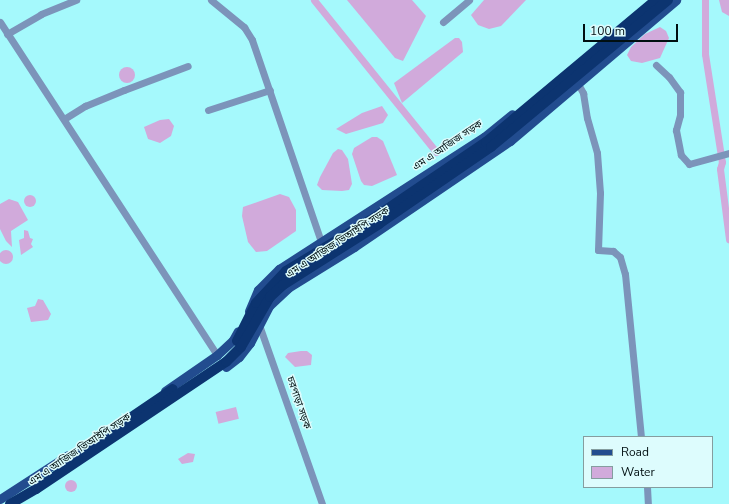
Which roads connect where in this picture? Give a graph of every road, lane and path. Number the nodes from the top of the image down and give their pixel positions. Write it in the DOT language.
graph roads {
  1 [pos="76,0"];
  2 [pos="211,0"];
  3 [pos="469,0"];
  4 [pos="651,0"];
  5 [pos="656,0"];
  6 [pos="668,0"];
  7 [pos="676,0"];
  8 [pos="0,22"];
  9 [pos="443,22"];
  10 [pos="7,34"];
  11 [pos="656,65"];
  12 [pos="188,66"];
  13 [pos="577,82"];
  14 [pos="270,90"];
  15 [pos="208,110"];
  16 [pos="64,119"];
  17 [pos="729,153"];
  18 [pos="321,242"];
  19 [pos="252,300"];
  20 [pos="249,312"];
  21 [pos="260,324"];
  22 [pos="217,355"];
  23 [pos="641,436"];
  24 [pos="647,488"];
  25 [pos="0,499"];
  26 [pos="0,503"];
  27 [pos="10,504"];
  28 [pos="17,504"];
  29 [pos="322,504"];
  30 [pos="648,504"];
  1 -- 10 [label="street"];
  2 -- 14 [label="street"];
  3 -- 9 [label="street"];
  4 -- 18 [label="main road, এম এ আজিজ সড়ক"];
  5 -- 26 [label="highway, bridge"];
  6 -- 27 [label="highway, bridge"];
  7 -- 13 [label="main road, এম এ আজিজ ভিআইপি সড়ক"];
  8 -- 10 [label="street"];
  10 -- 16 [label="street"];
  11 -- 17 [label="street"];
  12 -- 16 [label="street"];
  13 -- 21 [label="main road, এম এ আজিজ ভিআইপি সড়ক"];
  13 -- 23 [label="street"];
  14 -- 15 [label="street"];
  14 -- 18 [label="street"];
  16 -- 22 [label="street"];
  18 -- 19 [label="main road, এম এ আজিজ সড়ক"];
  19 -- 20 [label="main road, এম এ আজিজ ভিআইপি সড়ক"];
  20 -- 21 [label="street, চরপাড়া সড়ক"];
  20 -- 22 [label="main road, এম এ আজিজ ভিআইপি সড়ক"];
  21 -- 28 [label="main road, এম এ আজিজ ভিআইপি সড়ক"];
  21 -- 29 [label="street, চরপাড়া সড়ক"];
  22 -- 25 [label="main road, এম এ আজিজ ভিআইপি সড়ক"];
  24 -- 30 [label="street"];
}
